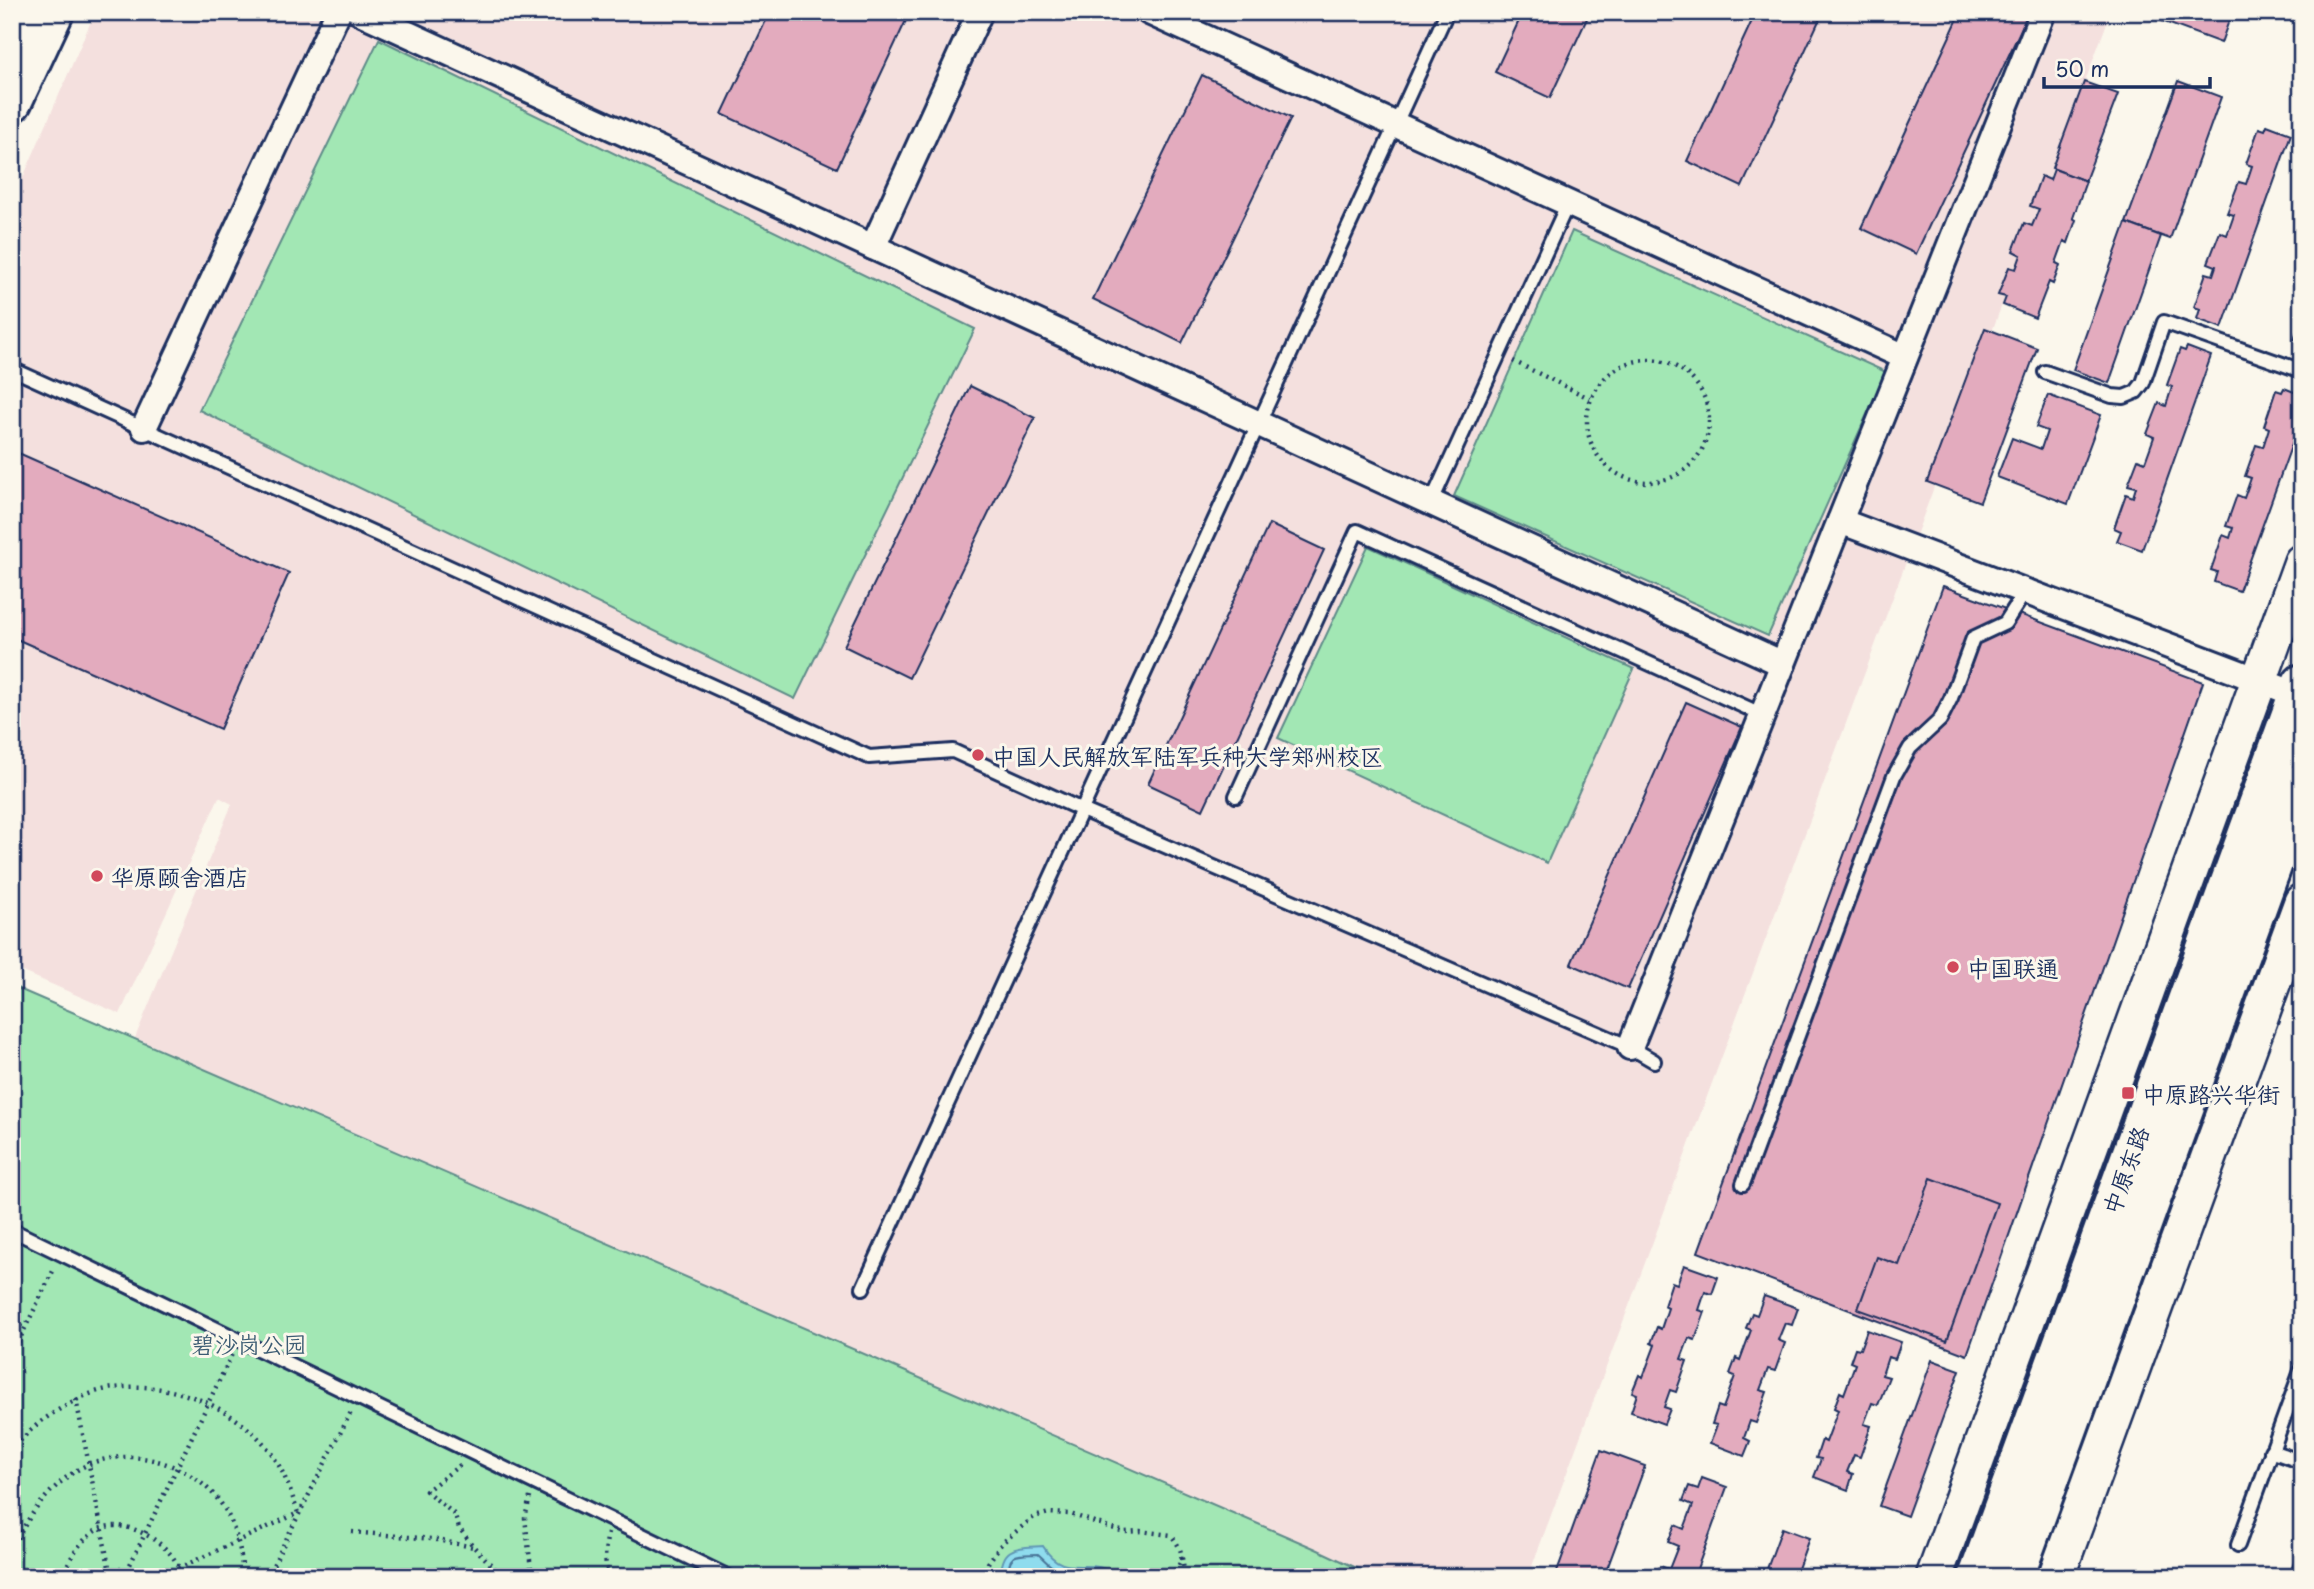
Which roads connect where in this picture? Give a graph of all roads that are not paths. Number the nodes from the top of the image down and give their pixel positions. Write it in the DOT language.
graph roads {
  1 [pos="19,12"];
  2 [pos="54,12"];
  3 [pos="338,12"];
  4 [pos="360,12"];
  5 [pos="980,12"];
  6 [pos="1149,12"];
  7 [pos="1447,12"];
  8 [pos="2043,12"];
  9 [pos="12,26"];
  10 [pos="12,102"];
  11 [pos="1396,125"];
  12 [pos="1568,203"];
  13 [pos="873,247"];
  14 [pos="1905,357"];
  15 [pos="12,369"];
  16 [pos="2302,371"];
  17 [pos="2045,372"];
  18 [pos="1259,425"];
  19 [pos="144,428"];
  20 [pos="1431,503"];
  21 [pos="1840,521"];
  22 [pos="2302,562"];
  23 [pos="2025,592"];
  24 [pos="1783,664"];
  25 [pos="2260,680"];
  26 [pos="2300,690"];
  27 [pos="1763,715"];
  28 [pos="2302,783"];
  29 [pos="1236,796"];
  30 [pos="1082,810"];
  31 [pos="2302,902"];
  32 [pos="1630,1047"];
  33 [pos="1654,1061"];
  34 [pos="1743,1184"];
  35 [pos="12,1230"];
  36 [pos="863,1288"];
  37 [pos="2302,1368"];
  38 [pos="2271,1451"];
  39 [pos="2302,1462"];
  40 [pos="2238,1545"];
  41 [pos="2302,1564"];
  42 [pos="729,1577"];
  43 [pos="1934,1577"];
  44 [pos="1978,1577"];
  45 [pos="2014,1577"];
  46 [pos="2056,1577"];
  47 [pos="2297,1577"];
  1 -- 9 [label="main road"];
  2 -- 10 [label="main road"];
  3 -- 19 [label="street"];
  4 -- 13 [label="street"];
  5 -- 13 [label="street"];
  6 -- 11 [label="street"];
  7 -- 11 [label="lane"];
  8 -- 14 [label="street"];
  11 -- 12 [label="street"];
  11 -- 18 [label="lane"];
  12 -- 14 [label="street"];
  12 -- 20 [label="lane"];
  13 -- 18 [label="street"];
  14 -- 21 [label="street"];
  15 -- 19 [label="lane"];
  16 -- 17 [label="lane"];
  18 -- 20 [label="street"];
  18 -- 30 [label="lane"];
  19 -- 30 [label="lane"];
  20 -- 24 [label="street"];
  21 -- 23 [label="street"];
  21 -- 24 [label="street"];
  22 -- 25 [label="street"];
  23 -- 25 [label="street"];
  23 -- 34 [label="lane"];
  24 -- 27 [label="street"];
  25 -- 26 [label="street"];
  25 -- 43 [label="street"];
  26 -- 44 [label="main road, 中原东路"];
  27 -- 29 [label="lane"];
  27 -- 32 [label="street"];
  28 -- 45 [label="main road, 中原东路"];
  30 -- 32 [label="lane"];
  30 -- 36 [label="lane"];
  31 -- 46 [label="street"];
  32 -- 33 [label="lane"];
  35 -- 42 [label="lane"];
  37 -- 38 [label="lane"];
  38 -- 39 [label="lane"];
  38 -- 40 [label="lane"];
  41 -- 47 [label="lane"];
}
